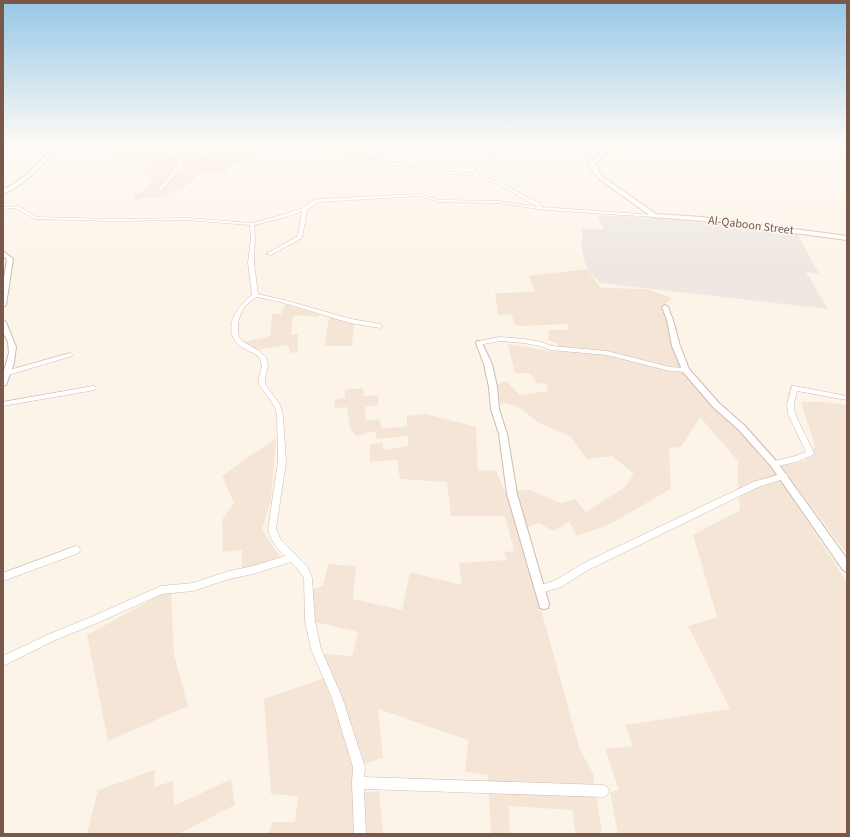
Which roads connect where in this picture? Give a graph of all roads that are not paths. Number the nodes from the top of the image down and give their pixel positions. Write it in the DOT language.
graph roads {
  1 [pos="17,184"];
  2 [pos="165,184"];
  3 [pos="501,184"];
  4 [pos="609,184"];
  5 [pos="9,188"];
  6 [pos="3,189"];
  7 [pos="160,190"];
  8 [pos="3,193"];
  9 [pos="3,208"];
  10 [pos="305,209"];
  11 [pos="545,209"];
  12 [pos="654,216"];
  13 [pos="252,224"];
  14 [pos="847,238"];
  15 [pos="3,254"];
  16 [pos="269,254"];
  17 [pos="255,295"];
  18 [pos="3,298"];
  19 [pos="3,305"];
  20 [pos="665,307"];
  21 [pos="3,322"];
  22 [pos="380,326"];
  23 [pos="479,343"];
  24 [pos="70,355"];
  25 [pos="686,370"];
  26 [pos="8,373"];
  27 [pos="3,383"];
  28 [pos="93,388"];
  29 [pos="847,398"];
  30 [pos="3,404"];
  31 [pos="774,464"];
  32 [pos="784,476"];
  33 [pos="76,550"];
  34 [pos="292,558"];
  35 [pos="847,567"];
  36 [pos="3,577"];
  37 [pos="541,589"];
  38 [pos="544,604"];
  39 [pos="3,661"];
  40 [pos="358,783"];
  41 [pos="603,791"];
  42 [pos="360,834"];
  1 -- 5 [label="street"];
  2 -- 7 [label="street"];
  3 -- 11 [label="street"];
  4 -- 12 [label="main road"];
  5 -- 6 [label="street"];
  5 -- 8 [label="street"];
  9 -- 13 [label="street"];
  10 -- 11 [label="street"];
  10 -- 13 [label="street"];
  10 -- 16 [label="street"];
  11 -- 12 [label="street"];
  12 -- 14 [label="main road, Al-Qaboon Street"];
  13 -- 17 [label="street"];
  15 -- 18 [label="street"];
  17 -- 22 [label="street"];
  17 -- 34 [label="street"];
  18 -- 19 [label="street"];
  20 -- 25 [label="street"];
  21 -- 26 [label="street"];
  23 -- 25 [label="street"];
  23 -- 37 [label="street"];
  24 -- 26 [label="street"];
  25 -- 31 [label="street"];
  26 -- 27 [label="street"];
  28 -- 30 [label="street"];
  29 -- 31 [label="street"];
  31 -- 32 [label="street"];
  32 -- 35 [label="street"];
  32 -- 37 [label="street"];
  33 -- 36 [label="street"];
  34 -- 39 [label="street"];
  34 -- 40 [label="street"];
  37 -- 38 [label="street"];
  40 -- 41 [label="street"];
  40 -- 42 [label="street"];
}
